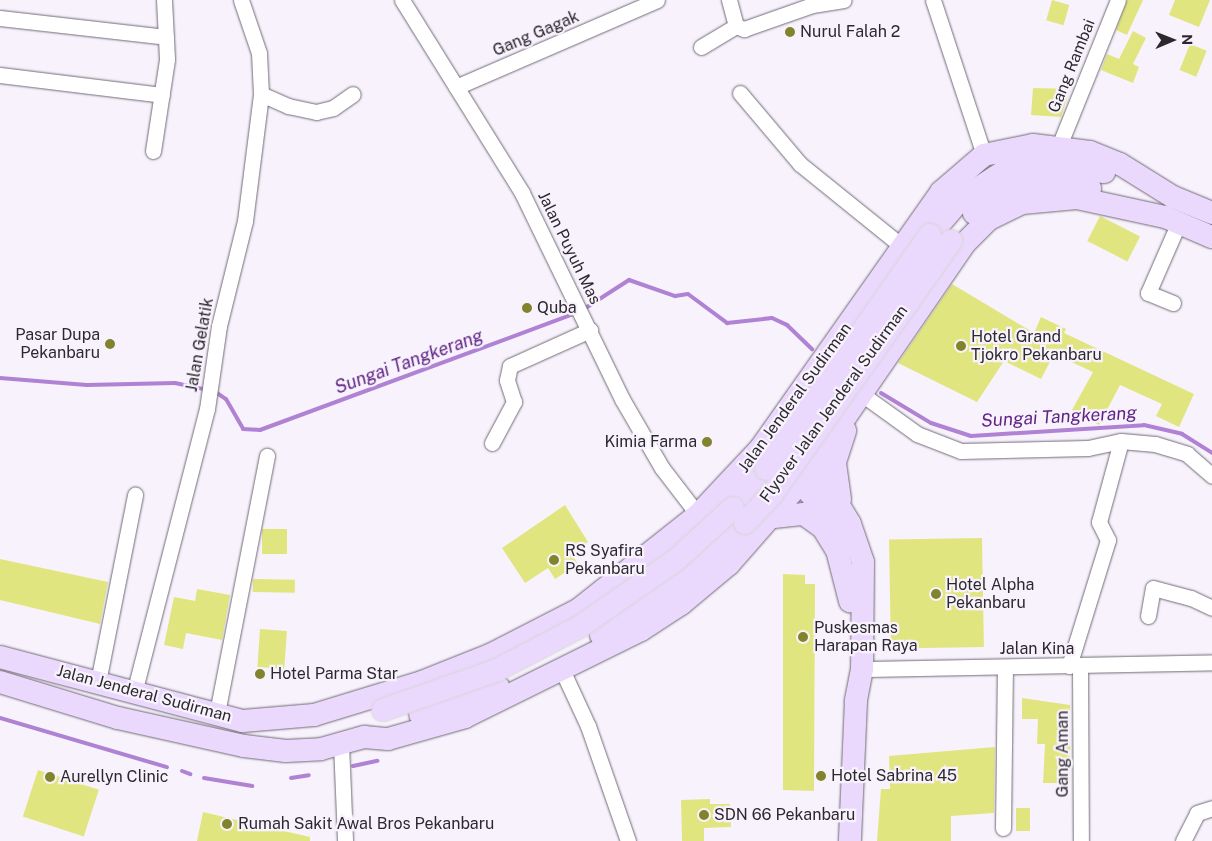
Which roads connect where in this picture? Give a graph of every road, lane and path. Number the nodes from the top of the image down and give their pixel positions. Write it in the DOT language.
graph roads {
  1 [pos="164,0"];
  2 [pos="241,0"];
  3 [pos="402,0"];
  4 [pos="657,0"];
  5 [pos="729,0"];
  6 [pos="844,0"];
  7 [pos="933,0"];
  8 [pos="1118,0"];
  9 [pos="0,18"];
  10 [pos="736,26"];
  11 [pos="166,37"];
  12 [pos="701,47"];
  13 [pos="0,75"];
  14 [pos="456,87"];
  15 [pos="740,93"];
  16 [pos="261,94"];
  17 [pos="353,94"];
  18 [pos="162,95"];
  19 [pos="1058,146"];
  20 [pos="153,151"];
  21 [pos="984,154"];
  22 [pos="1165,207"];
  23 [pos="1212,213"];
  24 [pos="1212,237"];
  25 [pos="903,247"];
  26 [pos="1173,303"];
  27 [pos="588,325"];
  28 [pos="841,336"];
  29 [pos="882,366"];
  30 [pos="859,400"];
  31 [pos="774,430"];
  32 [pos="1121,442"];
  33 [pos="492,443"];
  34 [pos="760,449"];
  35 [pos="267,456"];
  36 [pos="814,464"];
  37 [pos="1212,476"];
  38 [pos="800,483"];
  39 [pos="135,495"];
  40 [pos="698,516"];
  41 [pos="774,518"];
  42 [pos="850,524"];
  43 [pos="734,558"];
  44 [pos="850,601"];
  45 [pos="1212,608"];
  46 [pos="1148,616"];
  47 [pos="0,657"];
  48 [pos="1212,662"];
  49 [pos="1075,666"];
  50 [pos="1005,667"];
  51 [pos="862,669"];
  52 [pos="563,672"];
  53 [pos="0,682"];
  54 [pos="98,682"];
  55 [pos="134,693"];
  56 [pos="856,701"];
  57 [pos="217,713"];
  58 [pos="314,716"];
  59 [pos="386,717"];
  60 [pos="364,737"];
  61 [pos="341,744"];
  62 [pos="1212,808"];
  63 [pos="1003,828"];
  64 [pos="345,841"];
  65 [pos="628,841"];
  66 [pos="850,841"];
  67 [pos="1081,841"];
  68 [pos="1183,841"];
  1 -- 11 [label="street"];
  2 -- 16 [label="street, Jalan Gelatik"];
  3 -- 14 [label="street, Jalan Puyuh Mas"];
  4 -- 14 [label="street, Gang Gagak"];
  5 -- 10 [label="street"];
  6 -- 10 [label="street"];
  7 -- 21 [label="street"];
  8 -- 19 [label="street, Gang Rambai"];
  9 -- 11 [label="street"];
  10 -- 12 [label="street"];
  11 -- 18 [label="street"];
  13 -- 18 [label="street"];
  14 -- 27 [label="street, Jalan Puyuh Mas"];
  15 -- 25 [label="street"];
  16 -- 17 [label="street"];
  16 -- 55 [label="street, Jalan Gelatik"];
  18 -- 20 [label="street"];
  19 -- 21 [label="main road, Jalan Jenderal Sudirman"];
  19 -- 22 [label="main road, Jalan Jenderal Sudirman"];
  21 -- 25 [label="main road, Jalan Jenderal Sudirman"];
  22 -- 23 [label="main road, Jalan Jenderal Sudirman"];
  22 -- 24 [label="main road, Jalan Jenderal Sudirman"];
  22 -- 26 [label="street"];
  22 -- 29 [label="main road, Jalan Jenderal Sudirman"];
  22 -- 59 [label="main road, Flyover Jalan Jenderal Sudirman, bridge"];
  25 -- 28 [label="main road, Jalan Jenderal Sudirman"];
  27 -- 33 [label="street"];
  27 -- 40 [label="street, Jalan Puyuh Mas"];
  28 -- 29 [label="main road"];
  28 -- 31 [label="main road, Jalan Jenderal Sudirman"];
  29 -- 30 [label="main road, Jalan Jenderal Sudirman"];
  30 -- 32 [label="street"];
  30 -- 36 [label="main road, Jalan Jenderal Sudirman"];
  30 -- 42 [label="main road"];
  31 -- 34 [label="main road, Jalan Jenderal Sudirman"];
  31 -- 36 [label="main road"];
  32 -- 37 [label="street"];
  32 -- 49 [label="street, Gang Aman"];
  34 -- 38 [label="main road"];
  34 -- 40 [label="main road, Jalan Jenderal Sudirman"];
  35 -- 57 [label="street"];
  36 -- 38 [label="main road, Jalan Jenderal Sudirman"];
  36 -- 42 [label="main road"];
  38 -- 41 [label="main road, Jalan Jenderal Sudirman"];
  38 -- 44 [label="main road"];
  39 -- 54 [label="street"];
  40 -- 43 [label="main road"];
  40 -- 58 [label="main road, Jalan Jenderal Sudirman"];
  41 -- 43 [label="main road, Jalan Jenderal Sudirman"];
  41 -- 44 [label="main road"];
  42 -- 51 [label="main road"];
  43 -- 52 [label="main road, Jalan Jenderal Sudirman"];
  44 -- 56 [label="main road"];
  45 -- 46 [label="street"];
  47 -- 54 [label="main road, Jalan Jenderal Sudirman"];
  48 -- 49 [label="street, Jalan Kina"];
  49 -- 50 [label="street, Jalan Kina"];
  49 -- 67 [label="street, Gang Aman"];
  50 -- 51 [label="street, Jalan Kina"];
  50 -- 63 [label="street"];
  51 -- 56 [label="main road"];
  52 -- 60 [label="main road, Jalan Jenderal Sudirman"];
  52 -- 65 [label="street"];
  53 -- 61 [label="main road, Jalan Jenderal Sudirman"];
  54 -- 55 [label="main road, Jalan Jenderal Sudirman"];
  55 -- 57 [label="main road, Jalan Jenderal Sudirman"];
  56 -- 66 [label="main road"];
  57 -- 58 [label="main road, Jalan Jenderal Sudirman"];
  58 -- 59 [label="main road"];
  59 -- 60 [label="main road"];
  60 -- 61 [label="main road, Jalan Jenderal Sudirman"];
  61 -- 64 [label="street"];
  62 -- 68 [label="street"];
}
